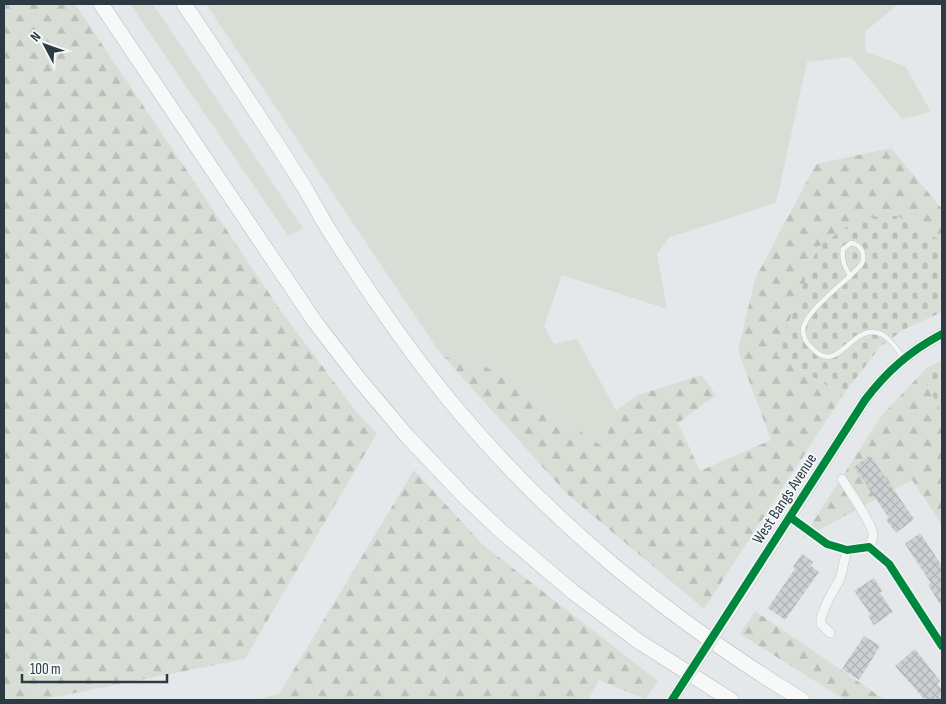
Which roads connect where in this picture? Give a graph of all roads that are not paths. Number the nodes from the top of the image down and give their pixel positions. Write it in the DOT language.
graph roads {
  1 [pos="101,4"];
  2 [pos="184,4"];
  3 [pos="850,276"];
  4 [pos="942,334"];
  5 [pos="904,359"];
  6 [pos="842,479"];
  7 [pos="790,518"];
  8 [pos="869,547"];
  9 [pos="847,550"];
  10 [pos="830,632"];
  11 [pos="942,646"];
  12 [pos="672,700"];
  13 [pos="731,700"];
  14 [pos="802,700"];
  1 -- 13 [label="highway"];
  2 -- 14 [label="highway"];
  3 -- 3 [label="lane"];
  3 -- 5 [label="lane"];
  4 -- 5 [label="street, West Bangs Avenue"];
  5 -- 7 [label="street, West Bangs Avenue"];
  6 -- 8 [label="street"];
  7 -- 9 [label="street"];
  7 -- 12 [label="street, West Bangs Avenue, bridge"];
  8 -- 9 [label="street"];
  8 -- 11 [label="street"];
  9 -- 10 [label="street"];
}
